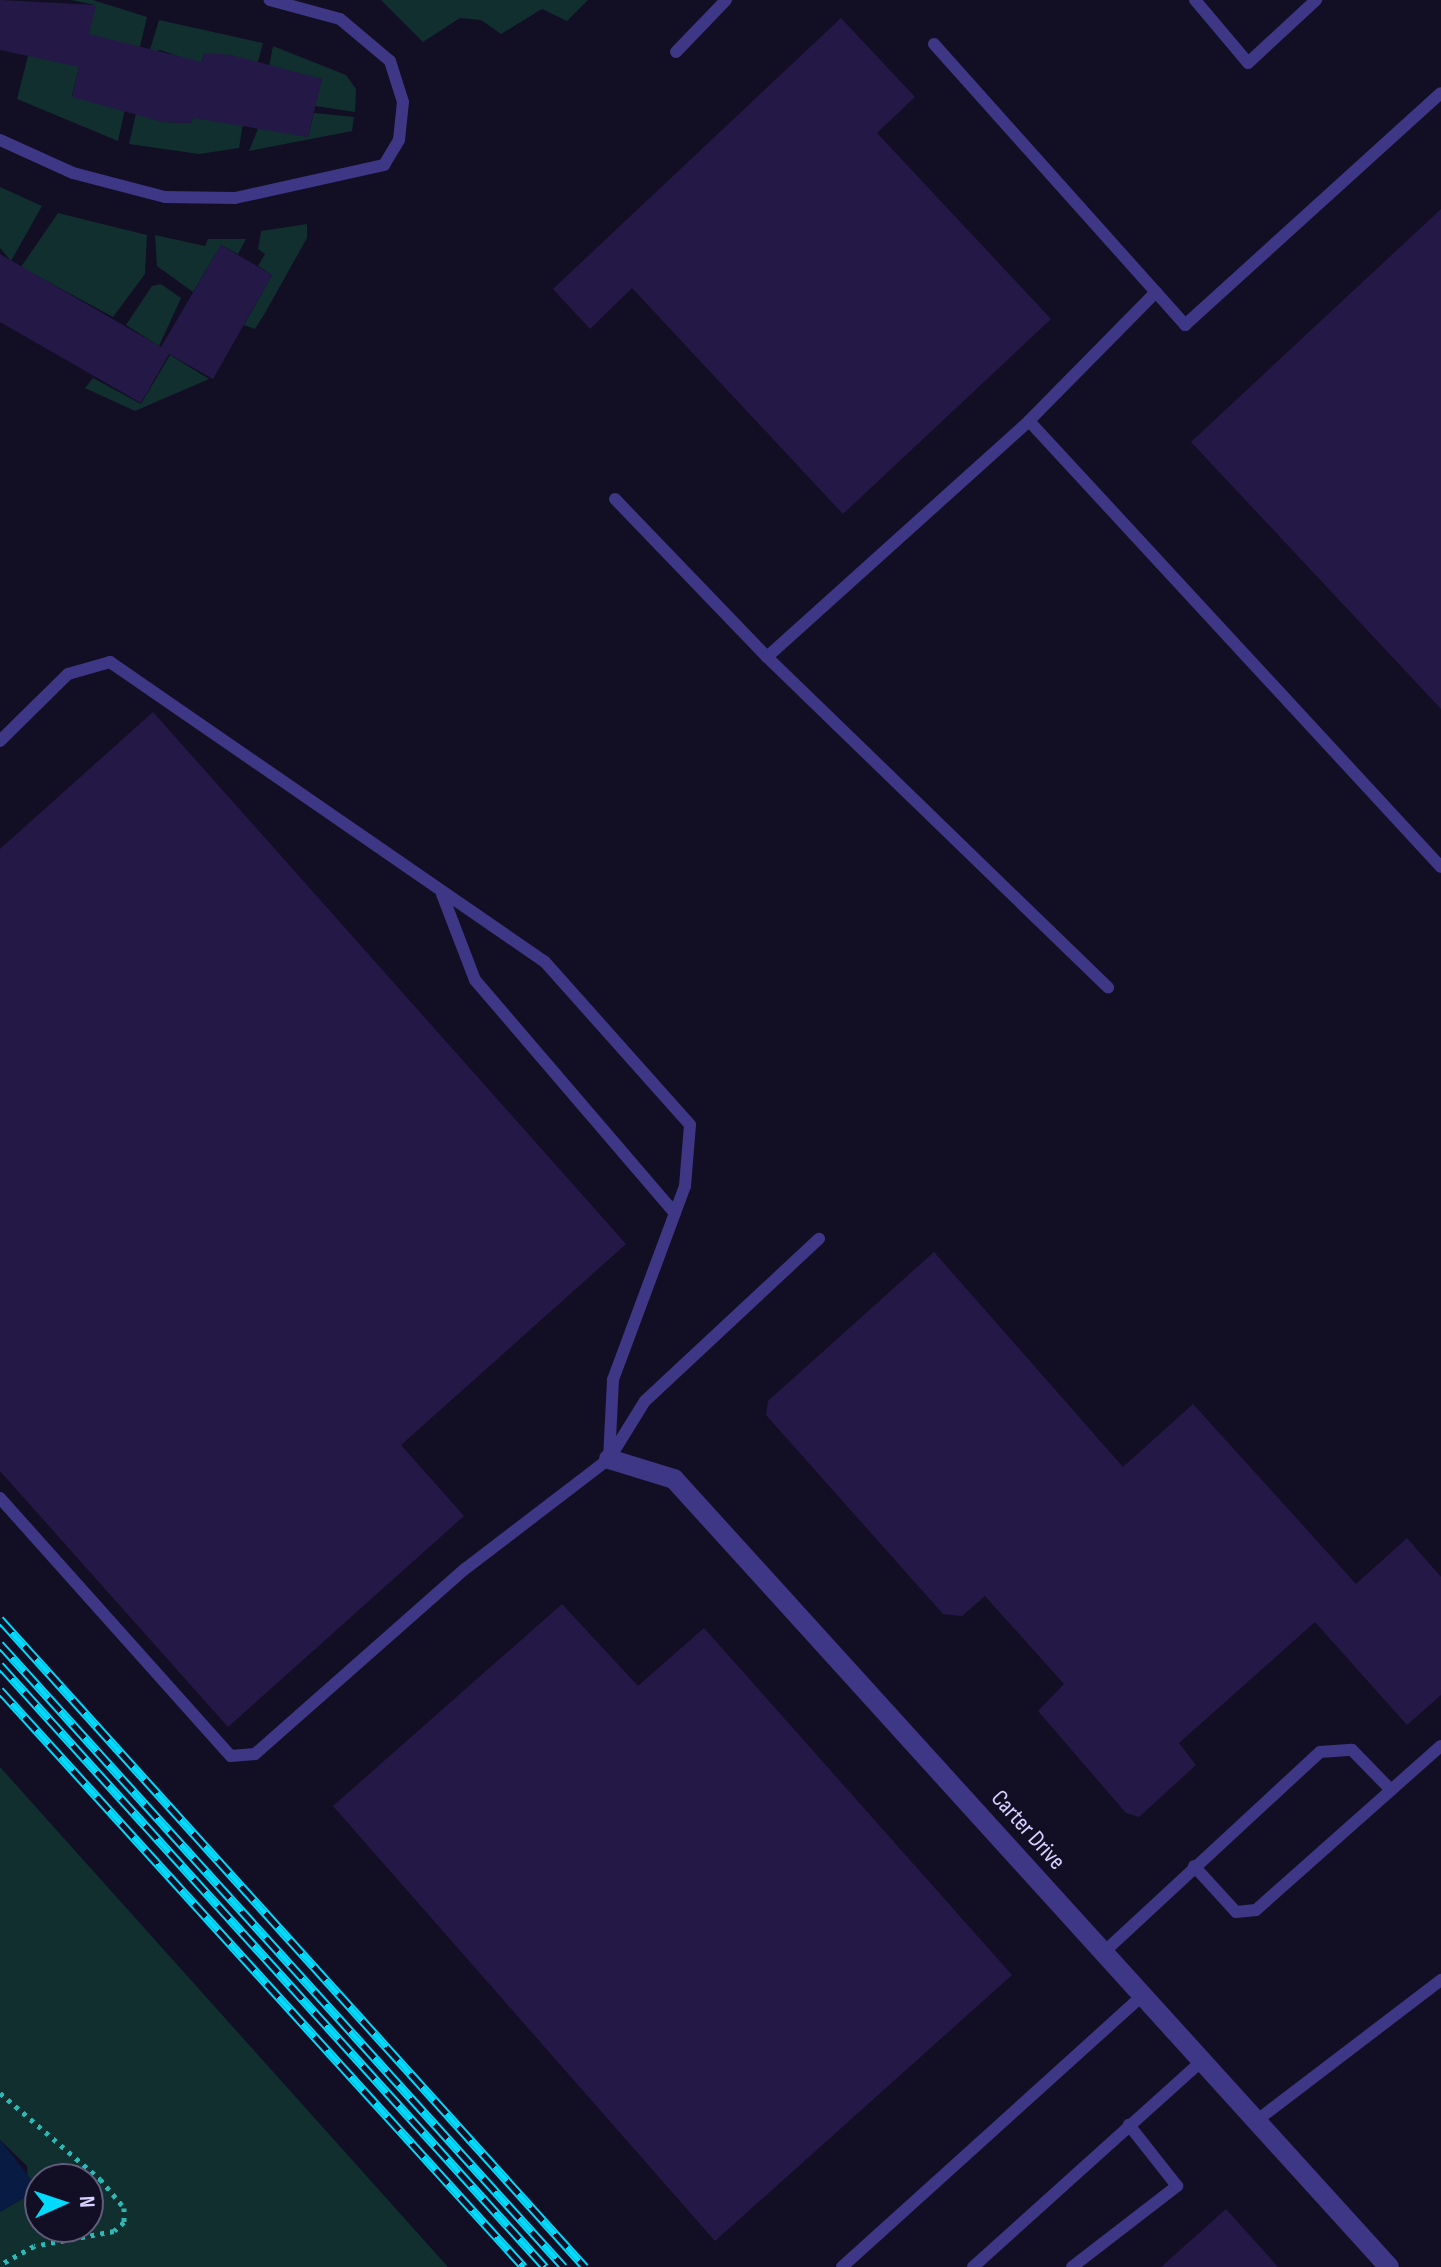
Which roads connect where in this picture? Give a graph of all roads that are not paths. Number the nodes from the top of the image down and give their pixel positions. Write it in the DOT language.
graph roads {
  1 [pos="270,0"];
  2 [pos="726,0"];
  3 [pos="1195,0"];
  4 [pos="1316,0"];
  5 [pos="934,44"];
  6 [pos="676,52"];
  7 [pos="1441,93"];
  8 [pos="0,140"];
  9 [pos="1156,292"];
  10 [pos="1029,421"];
  11 [pos="615,499"];
  12 [pos="767,657"];
  13 [pos="0,741"];
  14 [pos="1441,867"];
  15 [pos="442,894"];
  16 [pos="1108,987"];
  17 [pos="675,1213"];
  18 [pos="819,1239"];
  19 [pos="609,1459"];
  20 [pos="0,1498"];
  21 [pos="1441,1746"];
  22 [pos="1391,1790"];
  23 [pos="1194,1866"];
  24 [pos="1104,1952"];
  25 [pos="1441,1980"];
  26 [pos="1143,1995"];
  27 [pos="1202,2061"];
  28 [pos="1256,2121"];
  29 [pos="1129,2125"];
  30 [pos="842,2267"];
  31 [pos="974,2267"];
  32 [pos="1072,2267"];
  33 [pos="1389,2267"];
  1 -- 8 [label="lane"];
  2 -- 6 [label="lane"];
  3 -- 4 [label="lane"];
  5 -- 9 [label="lane"];
  7 -- 9 [label="lane"];
  9 -- 10 [label="lane"];
  10 -- 12 [label="lane"];
  10 -- 14 [label="lane"];
  11 -- 12 [label="lane"];
  12 -- 16 [label="lane"];
  13 -- 15 [label="lane"];
  15 -- 17 [label="lane"];
  15 -- 17 [label="lane"];
  17 -- 19 [label="lane"];
  18 -- 19 [label="lane"];
  19 -- 20 [label="lane"];
  19 -- 24 [label="street, Carter Drive"];
  21 -- 22 [label="lane"];
  22 -- 23 [label="lane"];
  22 -- 23 [label="lane"];
  23 -- 24 [label="lane"];
  24 -- 26 [label="street, Carter Drive"];
  25 -- 28 [label="lane"];
  26 -- 27 [label="street, Carter Drive"];
  26 -- 30 [label="lane"];
  27 -- 28 [label="street, Carter Drive"];
  27 -- 29 [label="lane"];
  28 -- 33 [label="street, Carter Drive"];
  29 -- 31 [label="lane"];
  29 -- 32 [label="lane"];
}
